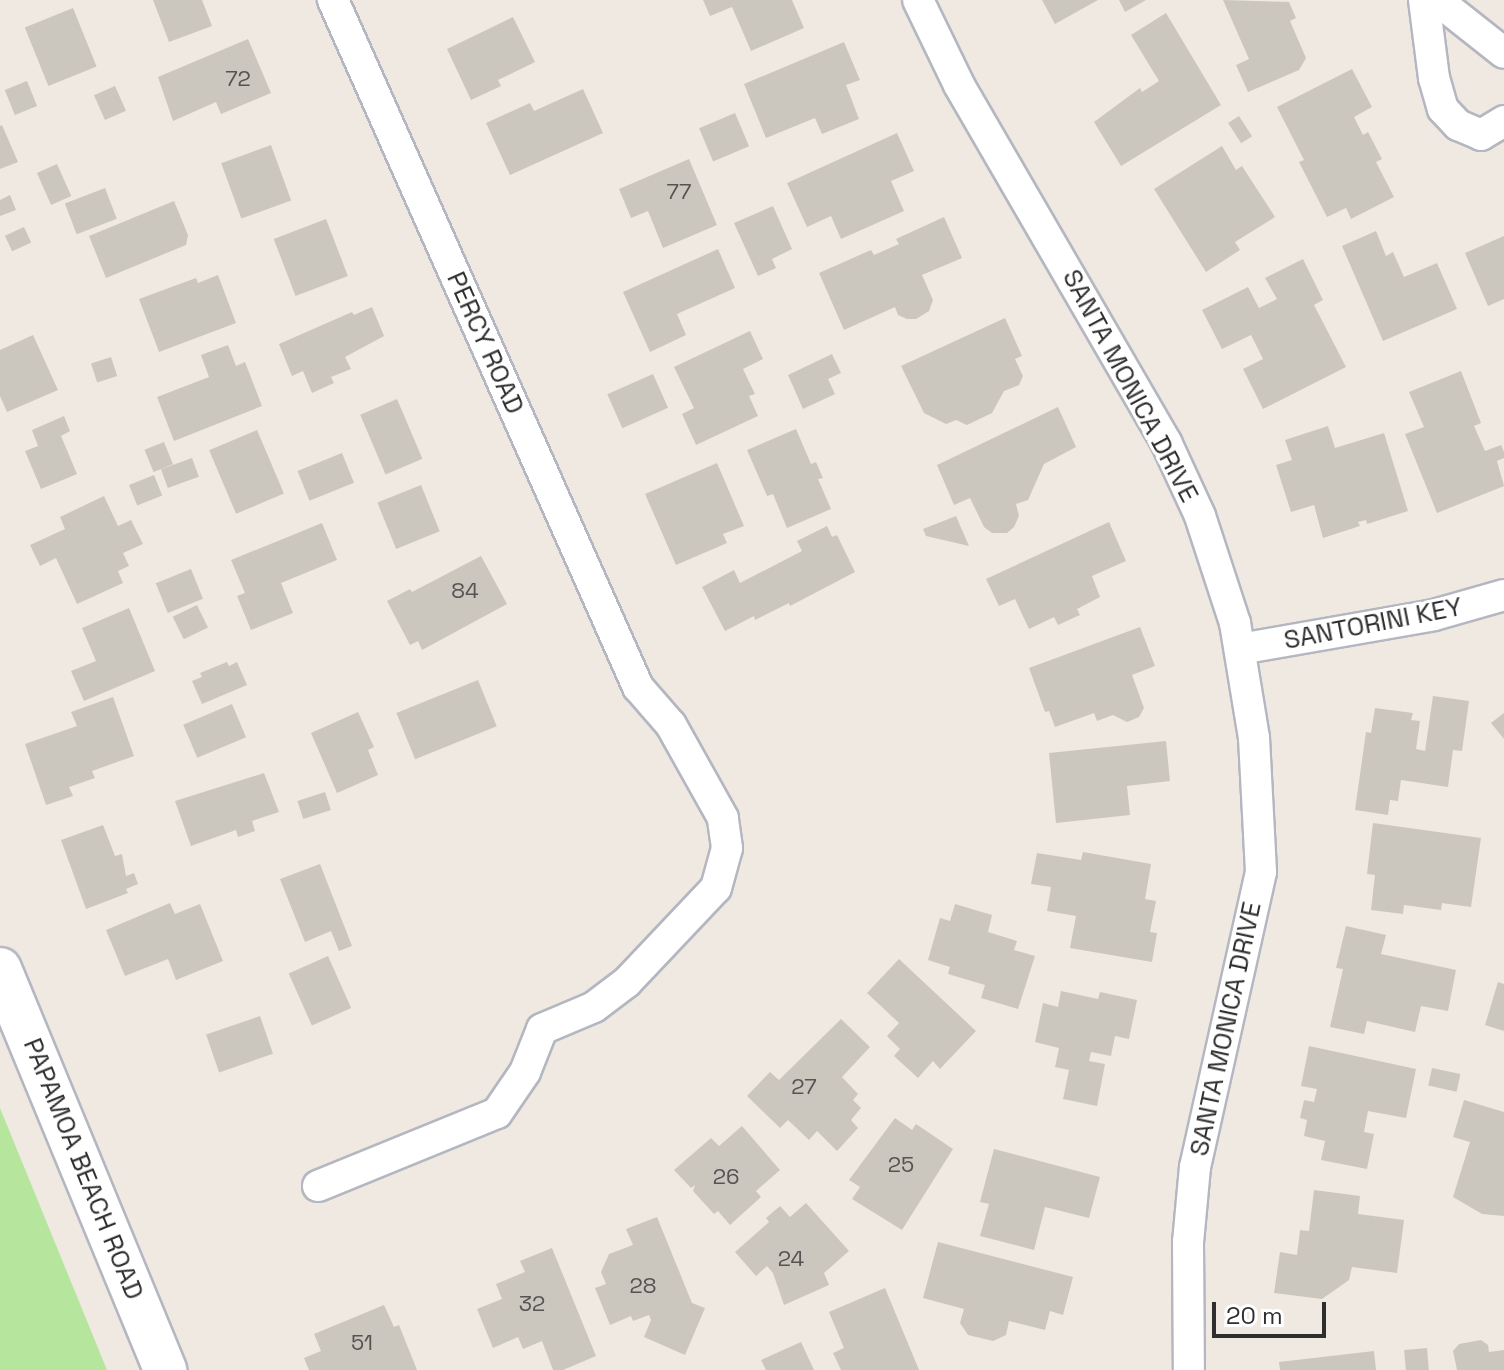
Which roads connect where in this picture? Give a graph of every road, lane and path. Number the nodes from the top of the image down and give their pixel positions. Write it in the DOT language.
graph roads {
  1 [pos="333,0"];
  2 [pos="918,0"];
  3 [pos="1424,0"];
  4 [pos="1437,0"];
  5 [pos="1504,53"];
  6 [pos="1504,121"];
  7 [pos="1504,595"];
  8 [pos="1240,649"];
  9 [pos="0,969"];
  10 [pos="318,1186"];
  11 [pos="165,1370"];
  12 [pos="1189,1370"];
  1 -- 10 [label="street, PERCY ROAD"];
  2 -- 8 [label="street, SANTA MONICA DRIVE"];
  3 -- 6 [label="street"];
  4 -- 5 [label="street"];
  7 -- 8 [label="street, SANTORINI KEY"];
  8 -- 12 [label="street, SANTA MONICA DRIVE"];
  9 -- 11 [label="main road, PAPAMOA BEACH ROAD"];
}
